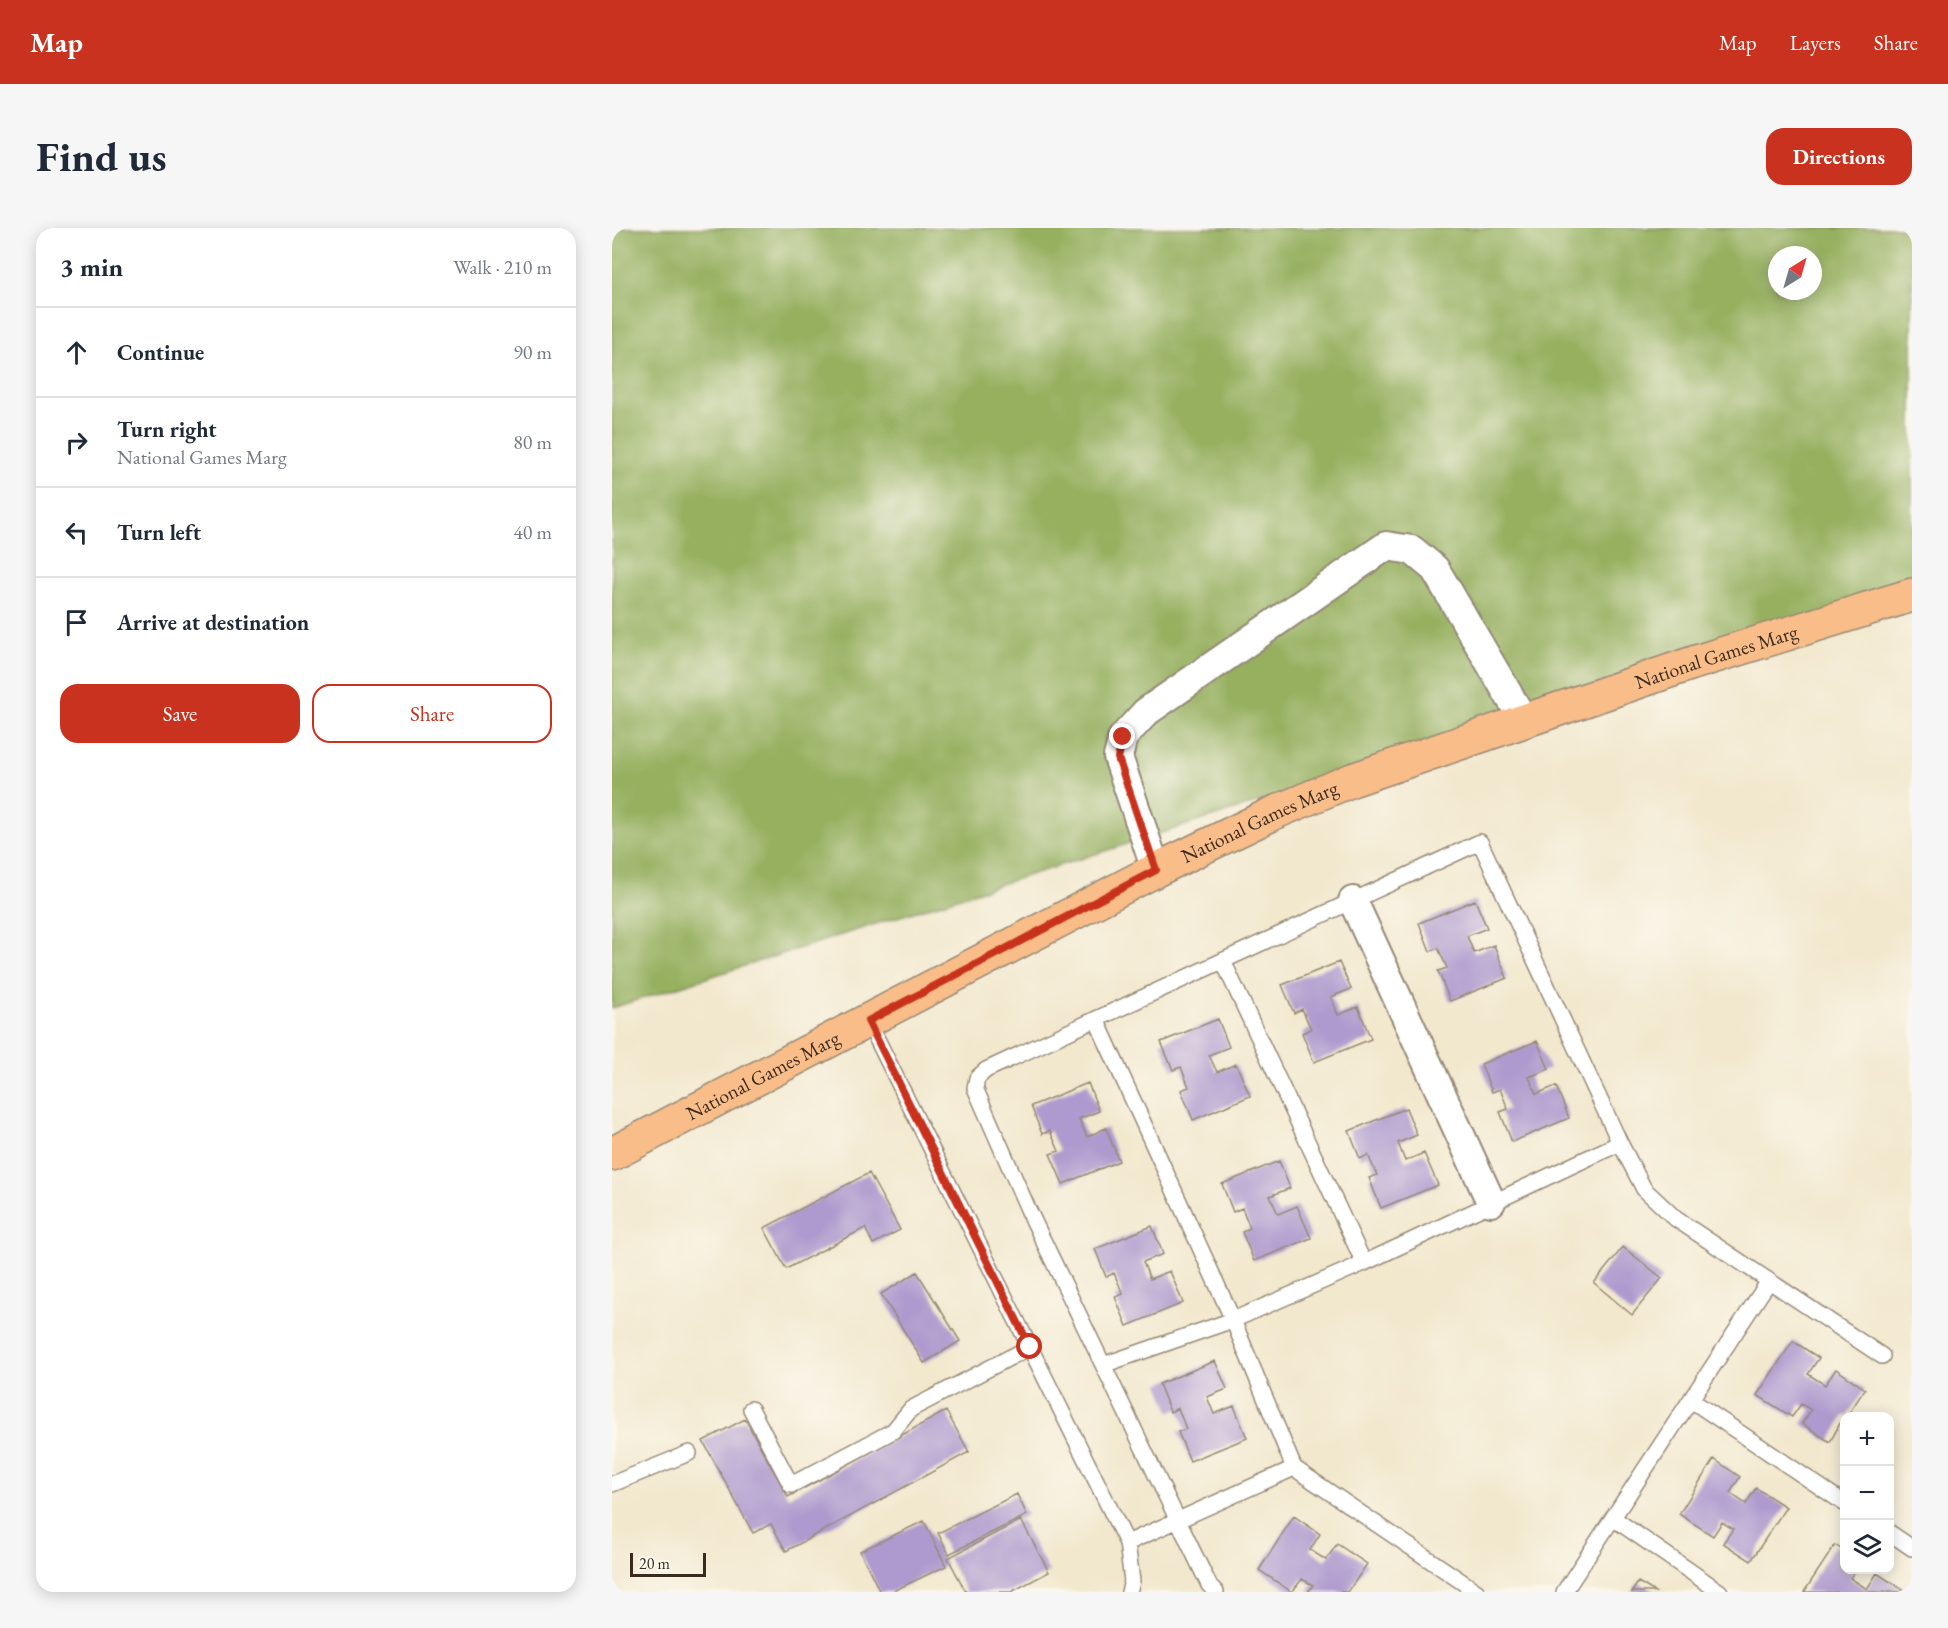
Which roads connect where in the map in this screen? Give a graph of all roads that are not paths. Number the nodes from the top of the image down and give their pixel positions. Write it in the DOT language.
graph roads {
  1 [pos="1912,595"];
  2 [pos="1524,721"];
  3 [pos="1156,870"];
  4 [pos="1353,901"];
  5 [pos="1223,961"];
  6 [pos="1096,1019"];
  7 [pos="868,1021"];
  8 [pos="1620,1143"];
  9 [pos="612,1154"];
  10 [pos="1491,1202"];
  11 [pos="1364,1263"];
  12 [pos="1769,1281"];
  13 [pos="1233,1320"];
  14 [pos="1030,1347"];
  15 [pos="1882,1356"];
  16 [pos="1103,1365"];
  17 [pos="1691,1400"];
  18 [pos="751,1409"];
  19 [pos="689,1453"];
  20 [pos="1294,1468"];
  21 [pos="612,1484"];
  22 [pos="1840,1500"];
  23 [pos="1613,1518"];
  24 [pos="1177,1520"];
  25 [pos="1894,1536"];
  26 [pos="1127,1543"];
  27 [pos="1912,1548"];
  28 [pos="1129,1592"];
  29 [pos="1216,1592"];
  30 [pos="1477,1592"];
  31 [pos="1564,1592"];
  32 [pos="1720,1592"];
  1 -- 2 [label="main road, National Games Marg"];
  2 -- 3 [label="main road, National Games Marg"];
  2 -- 3 [label="street"];
  3 -- 7 [label="main road, National Games Marg"];
  4 -- 5 [label="lane"];
  4 -- 8 [label="lane"];
  4 -- 10 [label="street"];
  5 -- 6 [label="lane"];
  5 -- 11 [label="lane"];
  6 -- 13 [label="lane"];
  6 -- 16 [label="lane"];
  7 -- 9 [label="main road, National Games Marg"];
  7 -- 14 [label="lane"];
  8 -- 10 [label="lane"];
  8 -- 12 [label="lane"];
  10 -- 11 [label="lane"];
  11 -- 13 [label="lane"];
  12 -- 15 [label="lane"];
  12 -- 17 [label="lane"];
  13 -- 16 [label="lane"];
  13 -- 20 [label="lane"];
  14 -- 18 [label="lane"];
  14 -- 26 [label="lane"];
  16 -- 24 [label="lane"];
  17 -- 22 [label="lane"];
  17 -- 23 [label="lane"];
  19 -- 21 [label="lane"];
  20 -- 24 [label="lane"];
  20 -- 30 [label="lane"];
  23 -- 31 [label="lane"];
  23 -- 32 [label="lane"];
  24 -- 26 [label="lane"];
  24 -- 29 [label="lane"];
  25 -- 27 [label="lane"];
  26 -- 28 [label="lane"];
}
